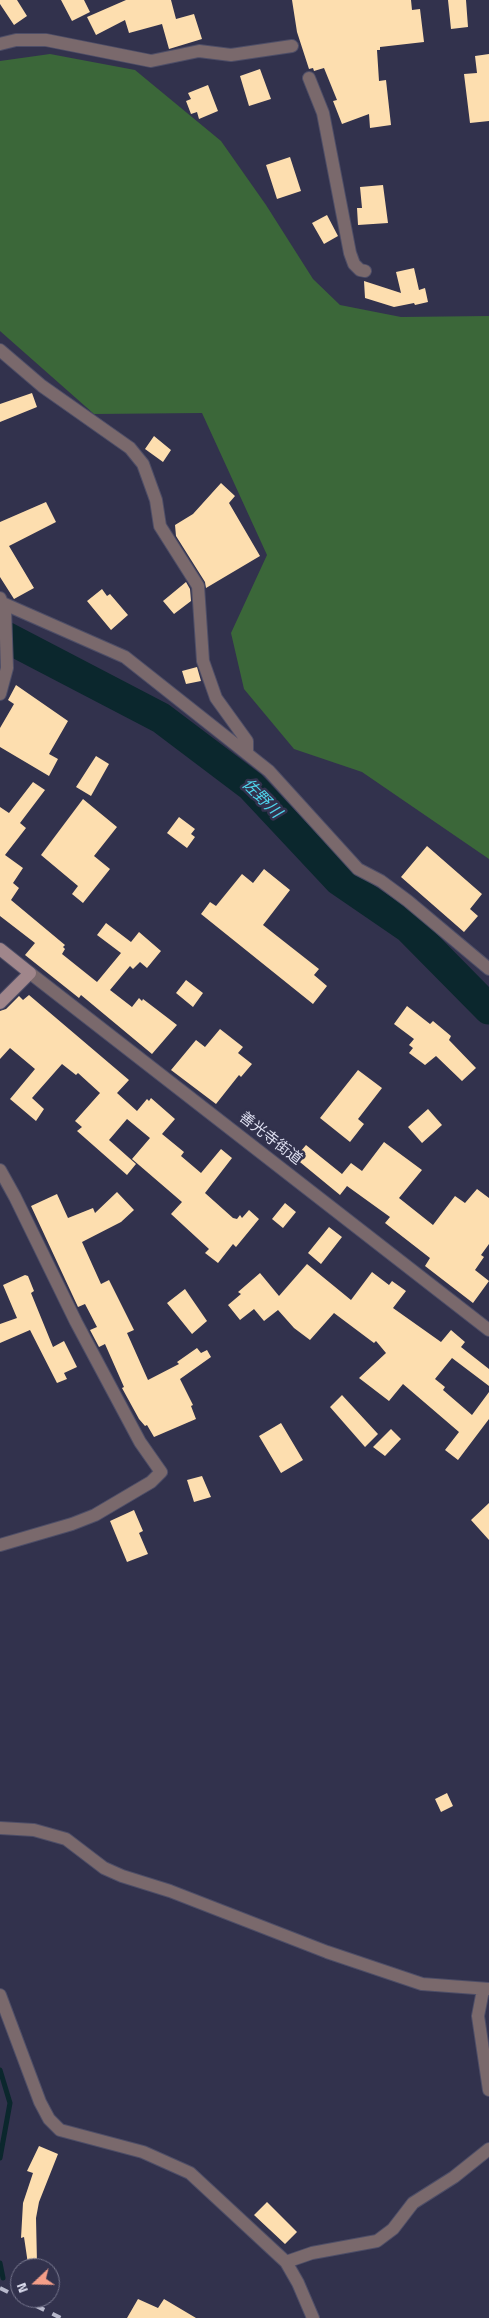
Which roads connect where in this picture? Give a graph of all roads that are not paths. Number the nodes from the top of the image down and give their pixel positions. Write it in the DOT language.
graph roads {
  1 [pos="0,44"];
  2 [pos="292,46"];
  3 [pos="308,78"];
  4 [pos="365,271"];
  5 [pos="0,350"];
  6 [pos="2,603"];
  7 [pos="4,671"];
  8 [pos="0,694"];
  9 [pos="247,753"];
  10 [pos="0,949"];
  11 [pos="489,969"];
  12 [pos="30,973"];
  13 [pos="0,1004"];
  14 [pos="0,1170"];
  15 [pos="489,1330"];
  16 [pos="0,1545"];
  17 [pos="0,1828"];
  18 [pos="486,1990"];
  19 [pos="0,1995"];
  20 [pos="489,2090"];
  21 [pos="489,2149"];
  22 [pos="286,2262"];
  23 [pos="313,2318"];
  1 -- 2 [label="street"];
  3 -- 4 [label="street"];
  5 -- 9 [label="street"];
  6 -- 7 [label="street"];
  6 -- 9 [label="street"];
  7 -- 8 [label="street"];
  9 -- 11 [label="street"];
  10 -- 12 [label="main road"];
  12 -- 13 [label="main road"];
  12 -- 15 [label="street, 善光寺街道"];
  14 -- 16 [label="street"];
  17 -- 18 [label="street"];
  18 -- 20 [label="street"];
  19 -- 22 [label="street"];
  21 -- 22 [label="street"];
  22 -- 23 [label="street"];
}
